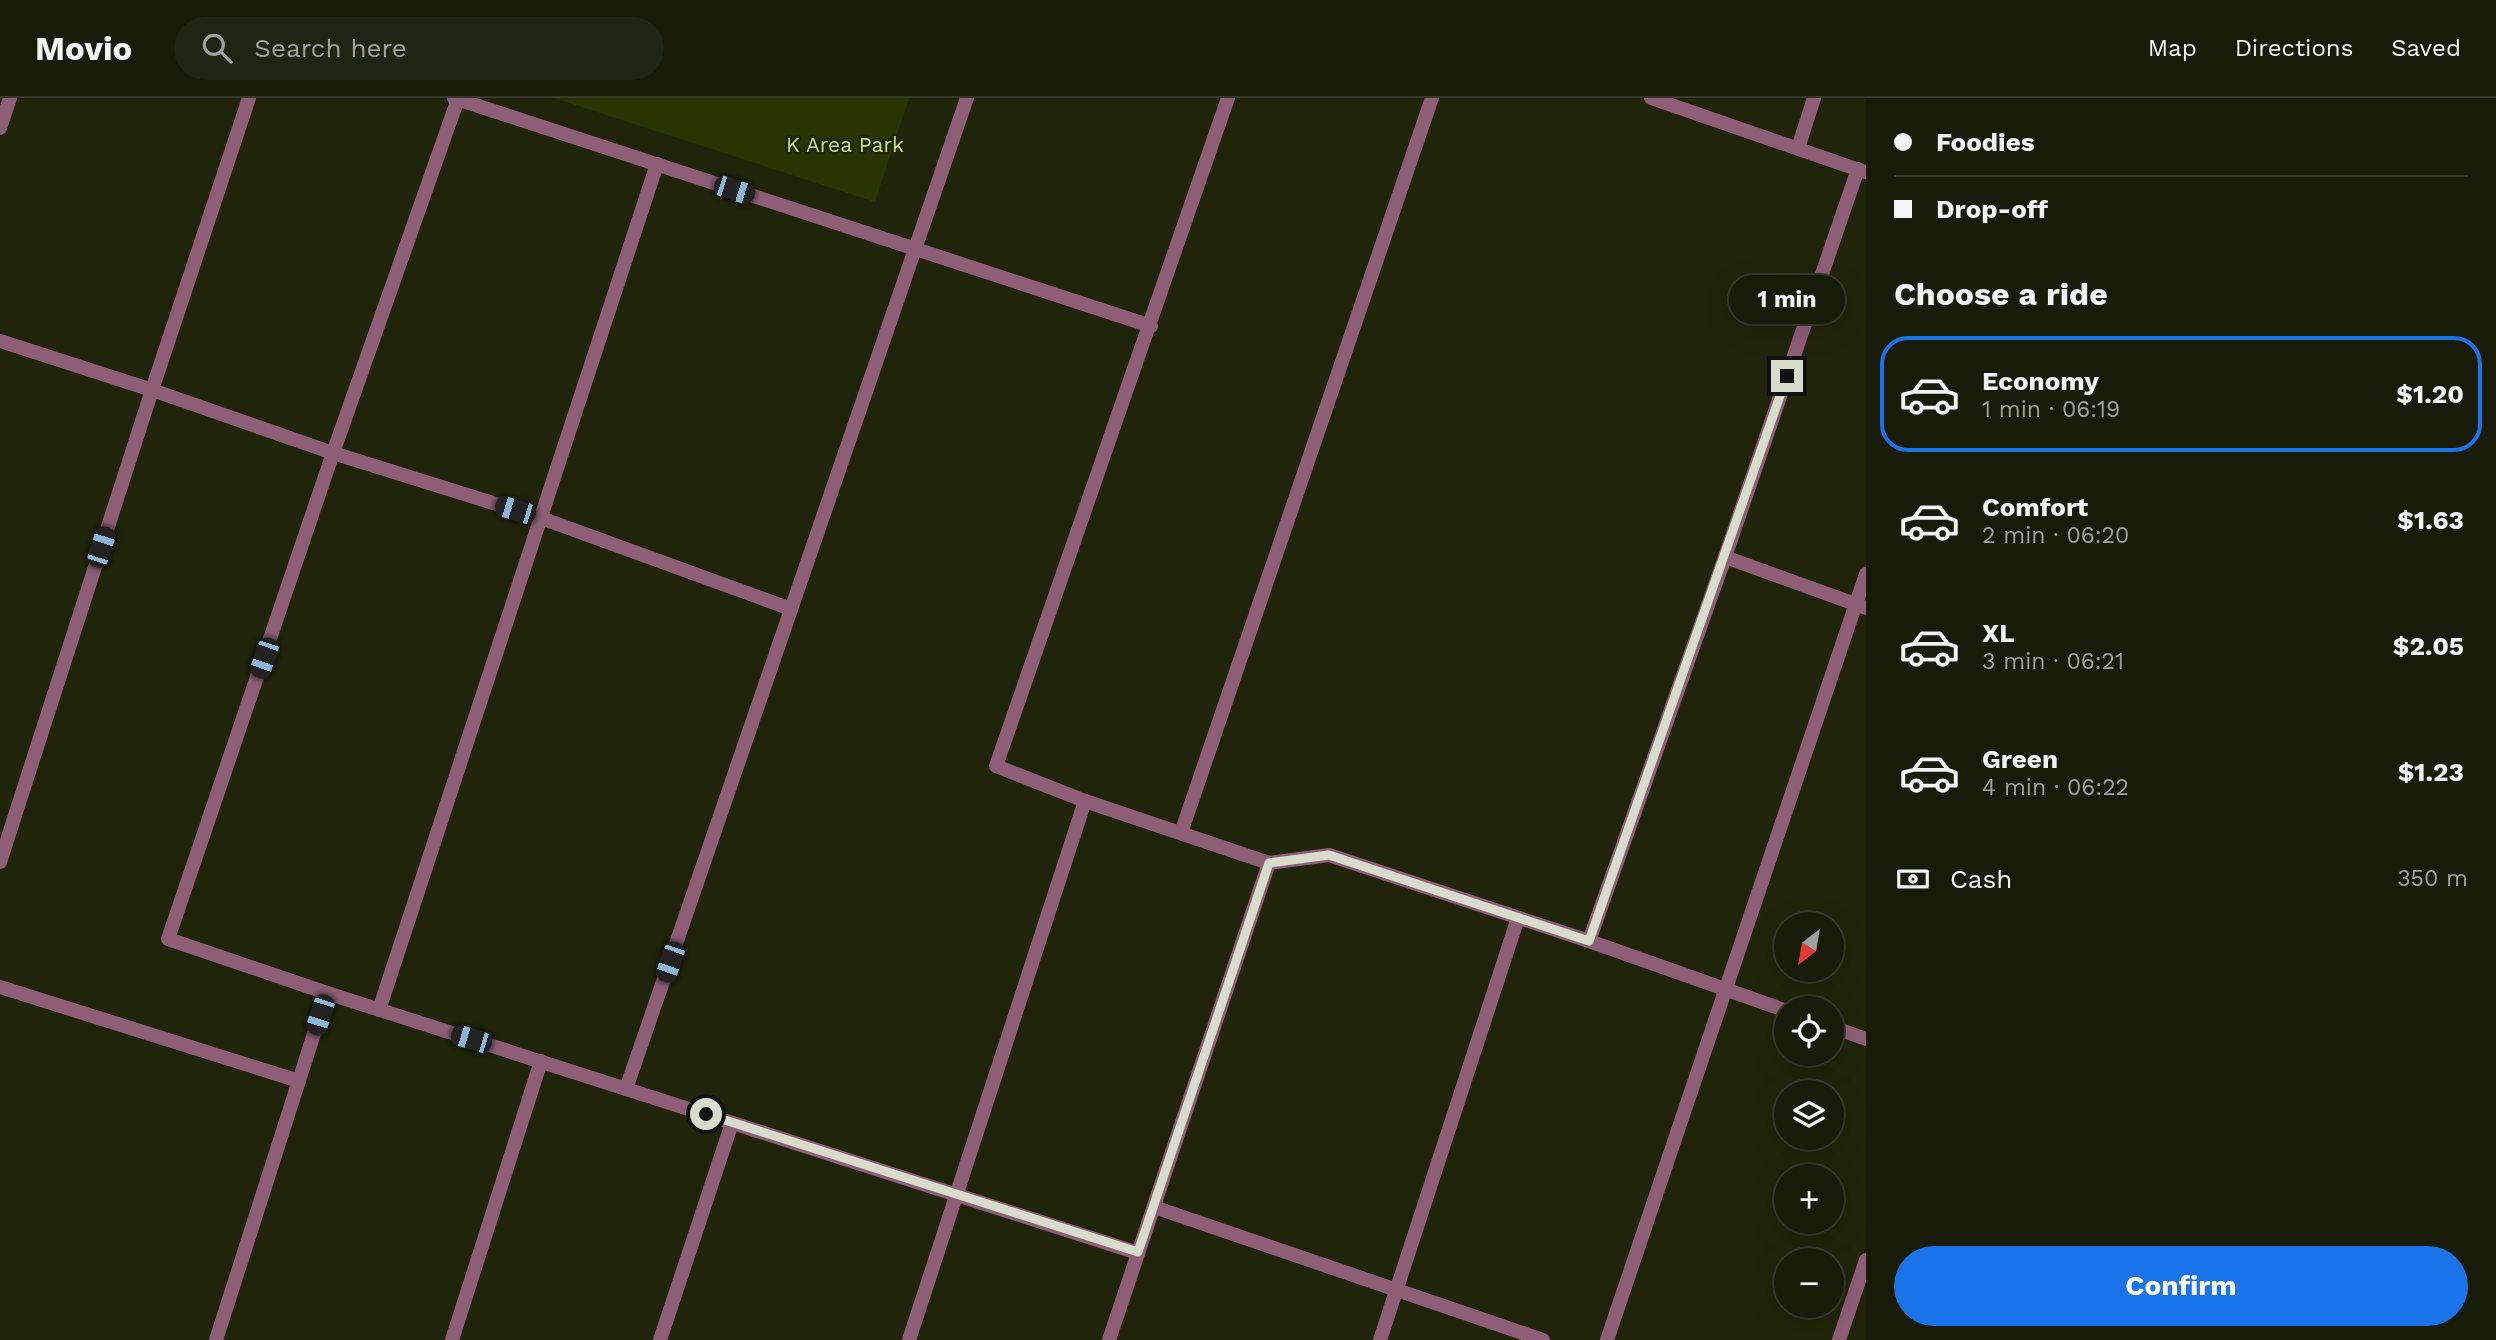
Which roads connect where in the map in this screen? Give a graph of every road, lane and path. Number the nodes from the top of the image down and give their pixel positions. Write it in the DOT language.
graph roads {
  1 [pos="10,98"];
  2 [pos="249,98"];
  3 [pos="967,98"];
  4 [pos="1228,98"];
  5 [pos="1432,98"];
  6 [pos="1651,98"];
  7 [pos="1814,98"];
  8 [pos="456,99"];
  9 [pos="0,128"];
  10 [pos="1798,148"];
  11 [pos="657,164"];
  12 [pos="1862,171"];
  13 [pos="915,249"];
  14 [pos="1151,326"];
  15 [pos="0,341"];
  16 [pos="152,390"];
  17 [pos="333,453"];
  18 [pos="541,518"];
  19 [pos="1726,557"];
  20 [pos="1866,574"];
  21 [pos="1861,606"];
  22 [pos="791,609"];
  23 [pos="1085,801"];
  24 [pos="1181,834"];
  25 [pos="0,862"];
  26 [pos="1269,863"];
  27 [pos="1518,918"];
  28 [pos="1589,941"];
  29 [pos="0,987"];
  30 [pos="1726,989"];
  31 [pos="327,993"];
  32 [pos="1774,1006"];
  33 [pos="379,1010"];
  34 [pos="1844,1032"];
  35 [pos="1866,1040"];
  36 [pos="541,1061"];
  37 [pos="299,1081"];
  38 [pos="626,1089"];
  39 [pos="732,1123"];
  40 [pos="957,1195"];
  41 [pos="1154,1207"];
  42 [pos="1138,1252"];
  43 [pos="1866,1260"];
  44 [pos="1396,1290"];
  45 [pos="216,1340"];
  46 [pos="452,1340"];
  47 [pos="660,1340"];
  48 [pos="909,1340"];
  49 [pos="1108,1340"];
  50 [pos="1380,1340"];
  51 [pos="1543,1340"];
  52 [pos="1606,1340"];
  53 [pos="1839,1340"];
  1 -- 9 [label="street"];
  2 -- 16 [label="street"];
  3 -- 13 [label="street"];
  4 -- 14 [label="street"];
  5 -- 24 [label="street"];
  6 -- 10 [label="street"];
  7 -- 10 [label="street"];
  8 -- 11 [label="street"];
  8 -- 17 [label="street"];
  10 -- 12 [label="street"];
  11 -- 13 [label="street"];
  11 -- 18 [label="street"];
  12 -- 19 [label="street"];
  13 -- 14 [label="street"];
  13 -- 22 [label="street"];
  14 -- 23 [label="street"];
  15 -- 16 [label="street"];
  16 -- 17 [label="street"];
  16 -- 25 [label="street"];
  17 -- 18 [label="street"];
  17 -- 31 [label="street"];
  18 -- 22 [label="street"];
  18 -- 33 [label="street"];
  19 -- 21 [label="street"];
  19 -- 28 [label="street"];
  20 -- 21 [label="street"];
  21 -- 30 [label="street"];
  22 -- 38 [label="street"];
  23 -- 24 [label="street"];
  23 -- 40 [label="street"];
  24 -- 26 [label="street"];
  26 -- 27 [label="street"];
  26 -- 41 [label="street"];
  27 -- 28 [label="street"];
  27 -- 44 [label="street"];
  28 -- 30 [label="street"];
  29 -- 37 [label="street"];
  30 -- 32 [label="street"];
  30 -- 52 [label="street"];
  31 -- 33 [label="street"];
  31 -- 37 [label="street"];
  33 -- 36 [label="street"];
  34 -- 35 [label="street"];
  36 -- 38 [label="street"];
  36 -- 46 [label="street"];
  37 -- 45 [label="street"];
  38 -- 39 [label="street"];
  39 -- 40 [label="street"];
  39 -- 47 [label="street"];
  40 -- 42 [label="street"];
  40 -- 48 [label="street"];
  41 -- 42 [label="street"];
  41 -- 44 [label="street"];
  42 -- 49 [label="street"];
  43 -- 53 [label="street"];
  44 -- 50 [label="street"];
  44 -- 51 [label="street"];
}
